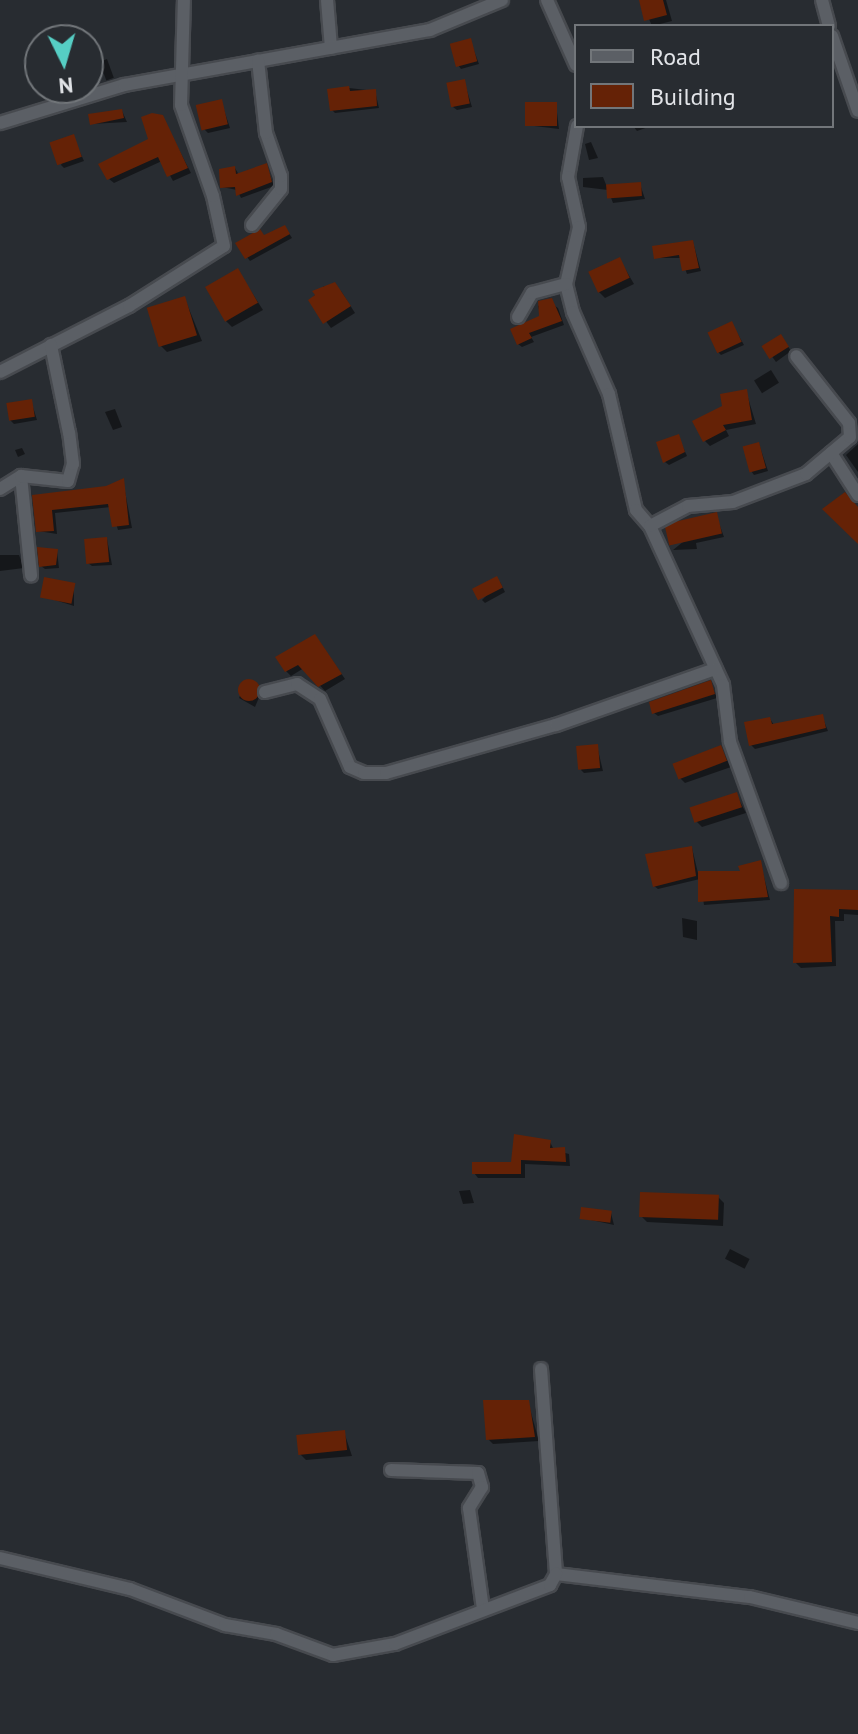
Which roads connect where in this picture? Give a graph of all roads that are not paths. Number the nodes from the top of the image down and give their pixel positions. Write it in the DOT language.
graph roads {
  1 [pos="184,0"];
  2 [pos="327,0"];
  3 [pos="502,0"];
  4 [pos="547,0"];
  5 [pos="822,0"];
  6 [pos="828,24"];
  7 [pos="834,42"];
  8 [pos="331,48"];
  9 [pos="258,60"];
  10 [pos="574,61"];
  11 [pos="183,74"];
  12 [pos="858,111"];
  13 [pos="0,123"];
  14 [pos="577,128"];
  15 [pos="252,225"];
  16 [pos="566,284"];
  17 [pos="518,317"];
  18 [pos="51,345"];
  19 [pos="796,356"];
  20 [pos="0,372"];
  21 [pos="854,434"];
  22 [pos="831,453"];
  23 [pos="21,476"];
  24 [pos="0,489"];
  25 [pos="858,495"];
  26 [pos="650,526"];
  27 [pos="31,575"];
  28 [pos="715,669"];
  29 [pos="265,692"];
  30 [pos="781,883"];
  31 [pos="541,1369"];
  32 [pos="391,1470"];
  33 [pos="0,1558"];
  34 [pos="556,1574"];
  35 [pos="483,1609"];
  36 [pos="858,1623"];
  1 -- 11 [label="street"];
  2 -- 8 [label="street"];
  3 -- 8 [label="street"];
  4 -- 10 [label="street"];
  5 -- 6 [label="street"];
  7 -- 12 [label="street"];
  8 -- 9 [label="street"];
  9 -- 11 [label="street"];
  9 -- 15 [label="street"];
  11 -- 13 [label="street"];
  11 -- 18 [label="street"];
  14 -- 16 [label="street"];
  16 -- 17 [label="street"];
  16 -- 26 [label="street"];
  18 -- 20 [label="street"];
  18 -- 23 [label="street"];
  19 -- 21 [label="street"];
  21 -- 22 [label="street"];
  22 -- 25 [label="street"];
  22 -- 26 [label="street"];
  23 -- 24 [label="street"];
  23 -- 27 [label="street"];
  26 -- 28 [label="street"];
  28 -- 29 [label="street"];
  28 -- 30 [label="street"];
  31 -- 34 [label="street"];
  32 -- 35 [label="street"];
  33 -- 35 [label="street"];
  34 -- 35 [label="street"];
  34 -- 36 [label="street"];
}
